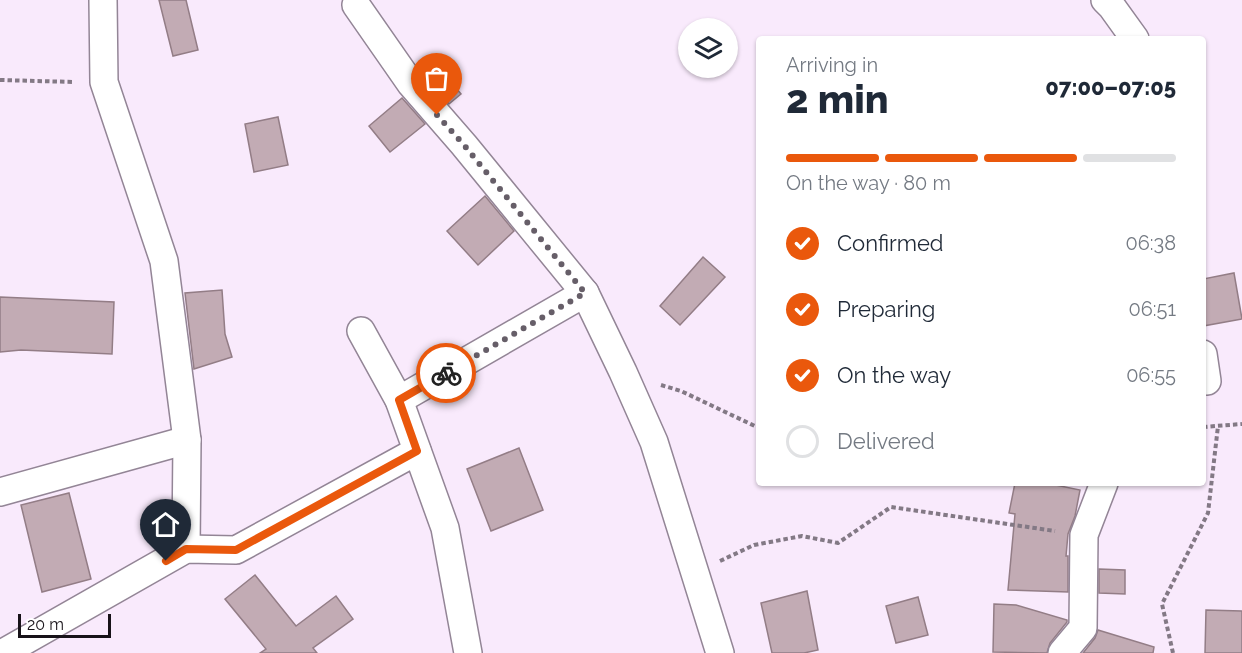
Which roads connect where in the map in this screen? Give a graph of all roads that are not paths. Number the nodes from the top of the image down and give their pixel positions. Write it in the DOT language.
graph roads {
  1 [pos="103,0"];
  2 [pos="1105,0"];
  3 [pos="356,5"];
  4 [pos="1133,36"];
  5 [pos="585,293"];
  6 [pos="361,331"];
  7 [pos="1206,374"];
  8 [pos="1207,381"];
  9 [pos="399,400"];
  10 [pos="187,440"];
  11 [pos="417,451"];
  12 [pos="1103,486"];
  13 [pos="0,492"];
  14 [pos="186,549"];
  15 [pos="3,653"];
  16 [pos="468,653"];
  17 [pos="720,653"];
  18 [pos="1062,653"];
  1 -- 10 [label="street"];
  2 -- 4 [label="street"];
  3 -- 5 [label="street"];
  5 -- 9 [label="street"];
  5 -- 17 [label="street"];
  6 -- 9 [label="street"];
  7 -- 8 [label="street"];
  9 -- 11 [label="street"];
  10 -- 13 [label="street"];
  10 -- 14 [label="street"];
  11 -- 14 [label="street"];
  11 -- 16 [label="street"];
  12 -- 18 [label="street"];
  14 -- 15 [label="street"];
}
